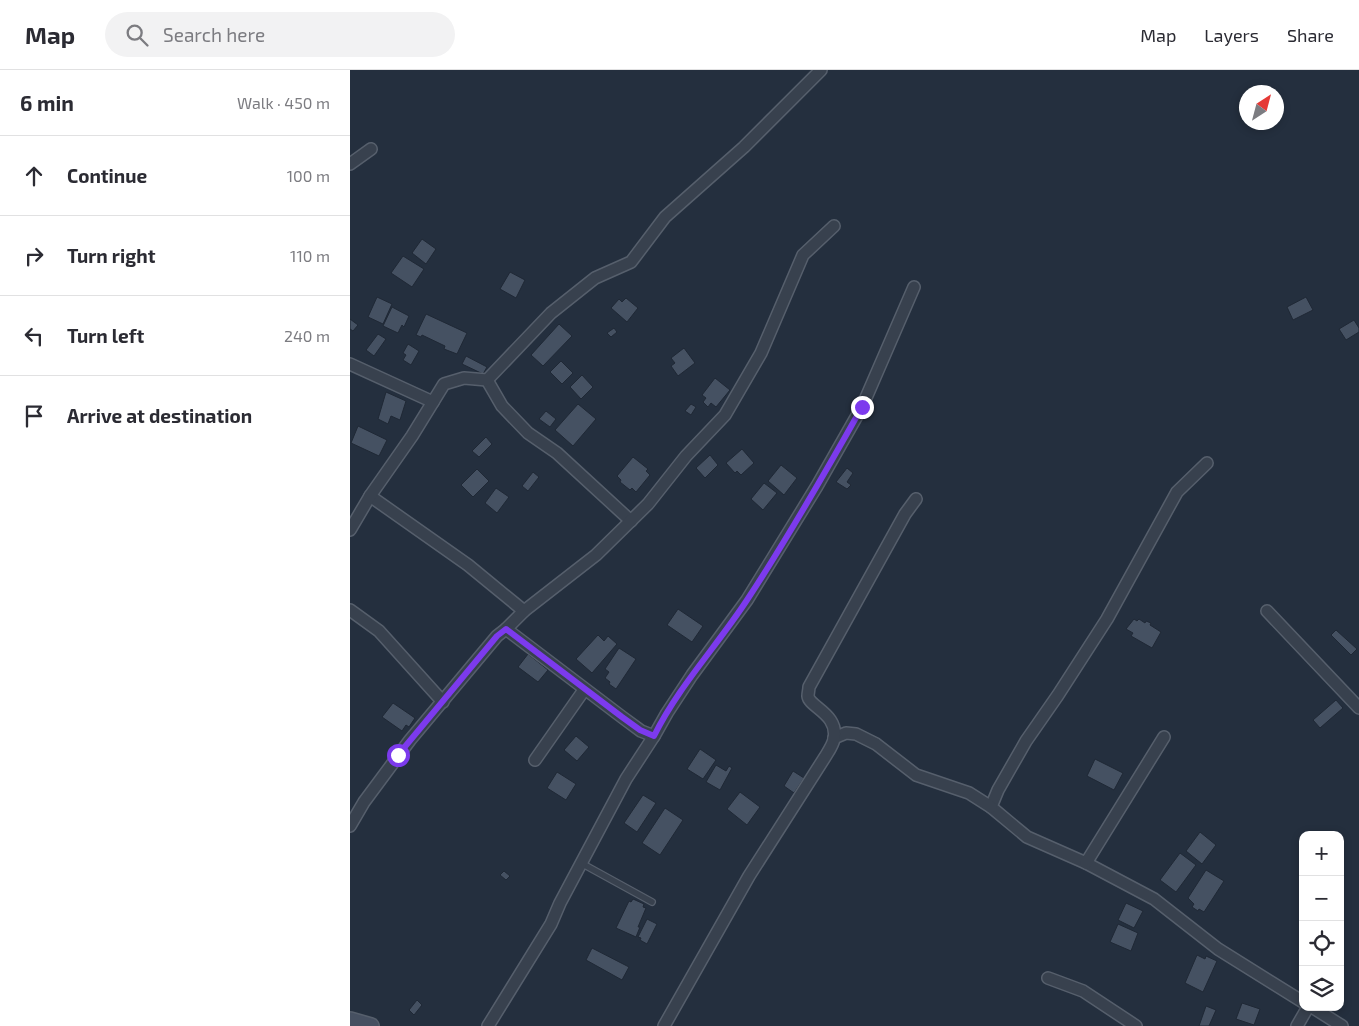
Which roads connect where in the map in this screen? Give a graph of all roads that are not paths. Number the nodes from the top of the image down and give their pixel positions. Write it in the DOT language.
graph roads {
  1 [pos="821,70"];
  2 [pos="372,149"];
  3 [pos="350,164"];
  4 [pos="834,226"];
  5 [pos="914,287"];
  6 [pos="350,364"];
  7 [pos="487,380"];
  8 [pos="433,402"];
  9 [pos="1207,464"];
  10 [pos="370,496"];
  11 [pos="916,499"];
  12 [pos="631,521"];
  13 [pos="350,530"];
  14 [pos="350,610"];
  15 [pos="524,611"];
  16 [pos="1267,611"];
  17 [pos="506,629"];
  18 [pos="584,690"];
  19 [pos="443,702"];
  20 [pos="1359,708"];
  21 [pos="654,736"];
  22 [pos="1164,737"];
  23 [pos="834,738"];
  24 [pos="535,760"];
  25 [pos="991,807"];
  26 [pos="350,826"];
  27 [pos="582,863"];
  28 [pos="1086,863"];
  29 [pos="652,902"];
  30 [pos="1048,978"];
  31 [pos="1299,1000"];
  32 [pos="1306,1011"];
  33 [pos="1318,1011"];
  34 [pos="350,1020"];
  35 [pos="371,1026"];
  36 [pos="488,1026"];
  37 [pos="664,1026"];
  38 [pos="1136,1026"];
  39 [pos="1297,1026"];
  40 [pos="1342,1026"];
  1 -- 7 [label="street"];
  2 -- 3 [label="street"];
  4 -- 12 [label="street"];
  5 -- 21 [label="street"];
  6 -- 8 [label="street"];
  7 -- 8 [label="street"];
  7 -- 12 [label="street"];
  8 -- 10 [label="street"];
  9 -- 25 [label="street"];
  10 -- 13 [label="street"];
  10 -- 15 [label="street"];
  11 -- 23 [label="street"];
  12 -- 15 [label="street"];
  14 -- 19 [label="street"];
  15 -- 17 [label="street"];
  16 -- 20 [label="street"];
  17 -- 18 [label="street"];
  17 -- 19 [label="street"];
  18 -- 21 [label="street"];
  18 -- 24 [label="street"];
  19 -- 26 [label="street"];
  21 -- 27 [label="street"];
  22 -- 28 [label="street"];
  23 -- 25 [label="street"];
  23 -- 37 [label="street"];
  25 -- 28 [label="street"];
  27 -- 29 [label="lane"];
  27 -- 36 [label="street"];
  28 -- 31 [label="street"];
  30 -- 38 [label="street"];
  32 -- 39 [label="street"];
  33 -- 40 [label="street"];
  34 -- 35 [label="main road"];
}
